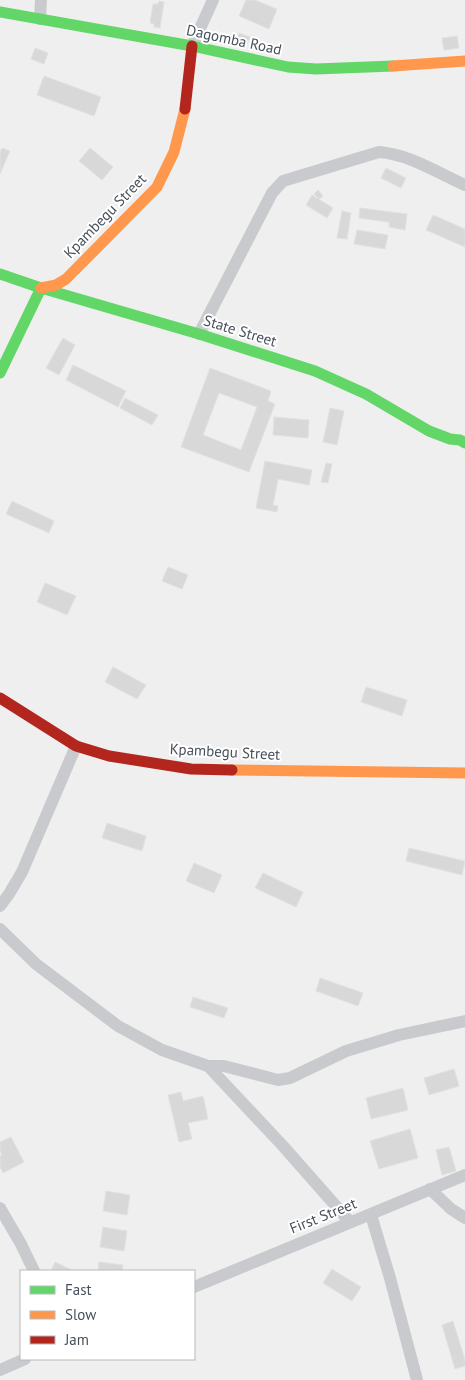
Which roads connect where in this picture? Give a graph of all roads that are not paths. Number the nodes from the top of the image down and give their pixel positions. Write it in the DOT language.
graph roads {
  1 [pos="41,0"];
  2 [pos="213,0"];
  3 [pos="0,12"];
  4 [pos="40,19"];
  5 [pos="192,46"];
  6 [pos="465,61"];
  7 [pos="465,186"];
  8 [pos="0,274"];
  9 [pos="41,288"];
  10 [pos="199,334"];
  11 [pos="0,373"];
  12 [pos="463,440"];
  13 [pos="0,698"];
  14 [pos="76,746"];
  15 [pos="465,773"];
  16 [pos="0,906"];
  17 [pos="0,929"];
  18 [pos="465,1021"];
  19 [pos="208,1066"];
  20 [pos="465,1175"];
  21 [pos="430,1189"];
  22 [pos="0,1208"];
  23 [pos="371,1214"];
  24 [pos="465,1218"];
  25 [pos="350,1222"];
  26 [pos="33,1270"];
  27 [pos="195,1287"];
  28 [pos="23,1360"];
  29 [pos="0,1370"];
  30 [pos="417,1380"];
  1 -- 4 [label="street"];
  2 -- 5 [label="street, Kpambegu Street"];
  3 -- 4 [label="street, Dagomba Road"];
  4 -- 5 [label="street, Dagomba Road"];
  5 -- 6 [label="street, Dagomba Road"];
  5 -- 9 [label="street, Kpambegu Street"];
  7 -- 10 [label="street"];
  8 -- 9 [label="street, State Street"];
  9 -- 10 [label="street, State Street"];
  9 -- 11 [label="street"];
  10 -- 12 [label="street, State Street"];
  13 -- 14 [label="street, Kpambegu Street"];
  14 -- 15 [label="street, Kpambegu Street"];
  14 -- 16 [label="street"];
  17 -- 19 [label="street"];
  18 -- 19 [label="street"];
  19 -- 25 [label="street"];
  20 -- 21 [label="street, First Street"];
  21 -- 23 [label="street, First Street"];
  21 -- 24 [label="street"];
  22 -- 26 [label="street"];
  23 -- 25 [label="street, First Street"];
  23 -- 30 [label="street"];
  25 -- 27 [label="street, First Street"];
  28 -- 29 [label="street"];
}
